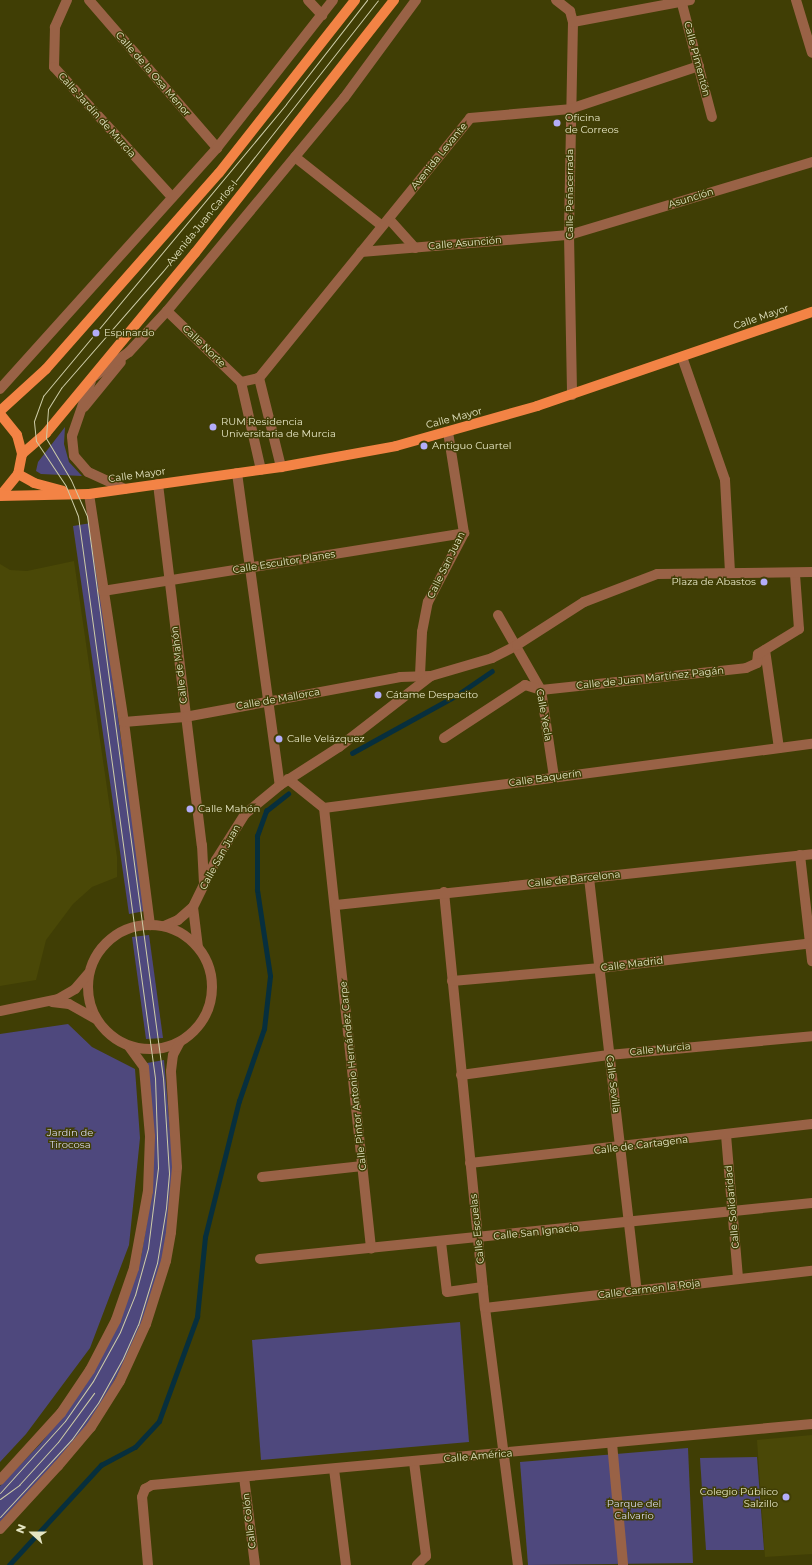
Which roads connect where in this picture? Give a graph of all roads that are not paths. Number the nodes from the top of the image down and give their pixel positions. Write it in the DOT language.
graph roads {
  1 [pos="67,0"];
  2 [pos="89,0"];
  3 [pos="308,0"];
  4 [pos="333,0"];
  5 [pos="355,0"];
  6 [pos="394,0"];
  7 [pos="416,0"];
  8 [pos="556,0"];
  9 [pos="796,0"];
  10 [pos="684,1"];
  11 [pos="322,15"];
  12 [pos="573,22"];
  13 [pos="812,54"];
  14 [pos="699,66"];
  15 [pos="570,110"];
  16 [pos="712,118"];
  17 [pos="217,148"];
  18 [pos="295,157"];
  19 [pos="812,162"];
  20 [pos="172,197"];
  21 [pos="385,223"];
  22 [pos="569,235"];
  23 [pos="415,248"];
  24 [pos="361,252"];
  25 [pos="167,311"];
  26 [pos="812,312"];
  27 [pos="129,352"];
  28 [pos="682,357"];
  29 [pos="92,378"];
  30 [pos="259,378"];
  31 [pos="241,382"];
  32 [pos="0,389"];
  33 [pos="572,394"];
  34 [pos="0,411"];
  35 [pos="80,412"];
  36 [pos="0,414"];
  37 [pos="448,432"];
  38 [pos="22,454"];
  39 [pos="280,467"];
  40 [pos="261,470"];
  41 [pos="237,473"];
  42 [pos="18,474"];
  43 [pos="158,484"];
  44 [pos="125,489"];
  45 [pos="89,494"];
  46 [pos="0,496"];
  47 [pos="464,533"];
  48 [pos="250,567"];
  49 [pos="730,572"];
  50 [pos="812,572"];
  51 [pos="795,574"];
  52 [pos="170,580"];
  53 [pos="104,591"];
  54 [pos="498,615"];
  55 [pos="517,645"];
  56 [pos="765,650"];
  57 [pos="420,675"];
  58 [pos="431,676"];
  59 [pos="541,690"];
  60 [pos="268,700"];
  61 [pos="185,716"];
  62 [pos="124,722"];
  63 [pos="444,738"];
  64 [pos="812,744"];
  65 [pos="779,748"];
  66 [pos="554,777"];
  67 [pos="288,779"];
  68 [pos="280,785"];
  69 [pos="324,808"];
  70 [pos="202,845"];
  71 [pos="224,846"];
  72 [pos="812,854"];
  73 [pos="800,855"];
  74 [pos="589,878"];
  75 [pos="204,883"];
  76 [pos="444,892"];
  77 [pos="336,905"];
  78 [pos="193,907"];
  79 [pos="150,925"];
  80 [pos="164,926"];
  81 [pos="811,943"];
  82 [pos="199,948"];
  83 [pos="812,961"];
  84 [pos="600,968"];
  85 [pos="90,972"];
  86 [pos="452,981"];
  87 [pos="50,1002"];
  88 [pos="0,1011"];
  89 [pos="96,1019"];
  90 [pos="812,1036"];
  91 [pos="180,1042"];
  92 [pos="129,1046"];
  93 [pos="609,1055"];
  94 [pos="461,1075"];
  95 [pos="812,1124"];
  96 [pos="726,1135"];
  97 [pos="621,1147"];
  98 [pos="470,1163"];
  99 [pos="362,1166"];
  100 [pos="262,1177"];
  101 [pos="812,1203"];
  102 [pos="732,1211"];
  103 [pos="630,1222"];
  104 [pos="478,1239"];
  105 [pos="441,1242"];
  106 [pos="371,1248"];
  107 [pos="260,1259"];
  108 [pos="812,1271"];
  109 [pos="738,1279"];
  110 [pos="483,1288"];
  111 [pos="637,1290"];
  112 [pos="485,1308"];
  113 [pos="812,1424"];
  114 [pos="612,1443"];
  115 [pos="504,1454"];
  116 [pos="414,1462"];
  117 [pos="334,1469"];
  118 [pos="244,1477"];
  119 [pos="0,1480"];
  120 [pos="0,1529"];
  121 [pos="148,1565"];
  122 [pos="255,1565"];
  123 [pos="346,1565"];
  124 [pos="417,1565"];
  125 [pos="518,1565"];
  126 [pos="622,1565"];
  1 -- 20 [label="street, Calle Jardín de Murcia"];
  2 -- 17 [label="street, Calle de la Osa Menor"];
  3 -- 11 [label="street"];
  4 -- 11 [label="street"];
  5 -- 34 [label="main road, Avenida Juan Carlos I"];
  6 -- 29 [label="main road, Avenida Juan Carlos I"];
  7 -- 18 [label="street"];
  8 -- 12 [label="street"];
  9 -- 13 [label="street"];
  10 -- 12 [label="street"];
  10 -- 14 [label="street, Calle Pimentón"];
  11 -- 17 [label="street"];
  12 -- 15 [label="street, Calle Peñacerrada"];
  14 -- 15 [label="street, Avenida Levante"];
  14 -- 16 [label="street, Calle Pimentón"];
  15 -- 21 [label="street, Avenida Levante"];
  15 -- 22 [label="street, Calle Peñacerrada"];
  17 -- 20 [label="street"];
  18 -- 21 [label="street"];
  18 -- 25 [label="street"];
  19 -- 22 [label="street, Asunción"];
  20 -- 32 [label="street"];
  21 -- 23 [label="street"];
  21 -- 24 [label="street, Avenida Levante"];
  22 -- 23 [label="street, Calle Asunción"];
  22 -- 33 [label="street, Calle Peñacerrada"];
  23 -- 24 [label="street, Calle Asunción"];
  24 -- 30 [label="street, Avenida Levante"];
  25 -- 27 [label="street"];
  25 -- 31 [label="street, Calle Norte"];
  26 -- 28 [label="main road, Calle Mayor"];
  27 -- 29 [label="street"];
  27 -- 35 [label="street"];
  28 -- 33 [label="main road, Calle Mayor"];
  28 -- 49 [label="street"];
  29 -- 35 [label="street"];
  29 -- 38 [label="main road, Avenida Juan Carlos I"];
  30 -- 31 [label="street"];
  30 -- 39 [label="street"];
  31 -- 40 [label="street"];
  33 -- 37 [label="main road, Calle Mayor"];
  35 -- 44 [label="street"];
  36 -- 38 [label="main road"];
  37 -- 39 [label="main road, Calle Mayor"];
  37 -- 47 [label="street, Calle San Juan"];
  38 -- 42 [label="main road"];
  39 -- 40 [label="main road, Calle Mayor"];
  40 -- 41 [label="main road, Calle Mayor"];
  41 -- 43 [label="main road, Calle Mayor"];
  41 -- 48 [label="street"];
  42 -- 45 [label="main road"];
  42 -- 46 [label="main road"];
  43 -- 44 [label="main road, Calle Mayor"];
  43 -- 52 [label="street, Calle de Mahón"];
  44 -- 45 [label="main road, Calle Mayor"];
  45 -- 46 [label="main road"];
  45 -- 53 [label="street"];
  47 -- 48 [label="street, Calle Escultor Planes"];
  47 -- 57 [label="street, Calle San Juan"];
  48 -- 52 [label="street, Calle Escultor Planes"];
  48 -- 60 [label="street"];
  49 -- 51 [label="street, Calle San Juan"];
  49 -- 55 [label="street, Calle San Juan"];
  50 -- 51 [label="street, Calle San Juan"];
  51 -- 56 [label="street, Calle de Juan Martínez Pagán"];
  52 -- 53 [label="street, Calle Escultor Planes"];
  52 -- 61 [label="street, Calle de Mahón"];
  53 -- 62 [label="street"];
  54 -- 55 [label="street, Calle Yecla"];
  55 -- 58 [label="street, Calle San Juan"];
  55 -- 59 [label="street, Calle Yecla"];
  56 -- 59 [label="street, Calle de Juan Martínez Pagán"];
  56 -- 65 [label="street"];
  57 -- 58 [label="street, Calle de Mallorca"];
  57 -- 60 [label="street, Calle de Mallorca"];
  58 -- 67 [label="street, Calle San Juan"];
  59 -- 63 [label="street, Calle de Juan Martínez Pagán"];
  59 -- 66 [label="street, Calle Yecla"];
  60 -- 61 [label="street, Calle de Mallorca"];
  60 -- 68 [label="street"];
  61 -- 62 [label="street, Calle de Mallorca"];
  61 -- 70 [label="street, Calle de Mahón"];
  62 -- 79 [label="street"];
  64 -- 65 [label="street, Calle Baquerín"];
  65 -- 66 [label="street, Calle Baquerín"];
  66 -- 69 [label="street, Calle Baquerín"];
  67 -- 68 [label="street, Calle San Juan"];
  67 -- 69 [label="street"];
  68 -- 71 [label="street, Calle San Juan"];
  69 -- 77 [label="street, Calle Pintor Antonio Hernández Carpe"];
  70 -- 71 [label="street"];
  70 -- 75 [label="street, Calle de Mahón"];
  71 -- 75 [label="street, Calle San Juan"];
  72 -- 73 [label="street, Calle de Barcelona"];
  73 -- 74 [label="street, Calle de Barcelona"];
  73 -- 81 [label="street"];
  74 -- 76 [label="street, Calle de Barcelona"];
  74 -- 84 [label="street, Calle Sevilla"];
  75 -- 78 [label="street, Calle San Juan"];
  76 -- 77 [label="street, Calle de Barcelona"];
  76 -- 86 [label="street, Calle Escuelas"];
  77 -- 99 [label="street, Calle Pintor Antonio Hernández Carpe"];
  78 -- 80 [label="street, Calle San Juan"];
  78 -- 82 [label="street, Calle San Juan"];
  79 -- 80 [label="street"];
  79 -- 85 [label="street"];
  80 -- 82 [label="street"];
  81 -- 83 [label="street"];
  81 -- 84 [label="street, Calle Madrid"];
  82 -- 91 [label="street"];
  84 -- 86 [label="street, Calle Madrid"];
  84 -- 93 [label="street, Calle Sevilla"];
  85 -- 87 [label="street"];
  85 -- 89 [label="street"];
  86 -- 94 [label="street, Calle Escuelas"];
  87 -- 88 [label="street"];
  87 -- 89 [label="street"];
  89 -- 92 [label="street"];
  90 -- 93 [label="street, Calle Murcia"];
  91 -- 92 [label="street"];
  91 -- 120 [label="street"];
  92 -- 119 [label="street"];
  93 -- 94 [label="street, Calle Murcia"];
  93 -- 97 [label="street, Calle Sevilla"];
  94 -- 98 [label="street, Calle Escuelas"];
  95 -- 96 [label="street, Calle de Cartagena"];
  96 -- 97 [label="street, Calle de Cartagena"];
  96 -- 102 [label="street, Calle Solidaridad"];
  97 -- 98 [label="street, Calle de Cartagena"];
  97 -- 103 [label="street, Calle Sevilla"];
  98 -- 104 [label="street, Calle Escuelas"];
  99 -- 100 [label="street"];
  99 -- 106 [label="street, Calle Pintor Antonio Hernández Carpe"];
  101 -- 102 [label="street, Calle San Ignacio"];
  102 -- 103 [label="street, Calle San Ignacio"];
  102 -- 109 [label="street, Calle Solidaridad"];
  103 -- 104 [label="street, Calle San Ignacio"];
  103 -- 111 [label="street, Calle Sevilla"];
  104 -- 105 [label="street, Calle San Ignacio"];
  104 -- 110 [label="street, Calle Escuelas"];
  105 -- 106 [label="street, Calle San Ignacio"];
  105 -- 110 [label="street"];
  106 -- 107 [label="street, Calle San Ignacio"];
  108 -- 109 [label="street, Calle Carmen la Roja"];
  109 -- 111 [label="street, Calle Carmen la Roja"];
  110 -- 112 [label="street, Calle Escuelas"];
  111 -- 112 [label="street, Calle Carmen la Roja"];
  112 -- 115 [label="street, Calle Escuelas"];
  113 -- 114 [label="street, Calle América"];
  114 -- 115 [label="street, Calle América"];
  114 -- 126 [label="street"];
  115 -- 116 [label="street, Calle América"];
  115 -- 125 [label="street, Calle Escuelas"];
  116 -- 117 [label="street, Calle América"];
  116 -- 124 [label="street"];
  117 -- 118 [label="street, Calle América"];
  117 -- 123 [label="street"];
  118 -- 121 [label="street, Calle América"];
  118 -- 122 [label="street, Calle Colón"];
}
